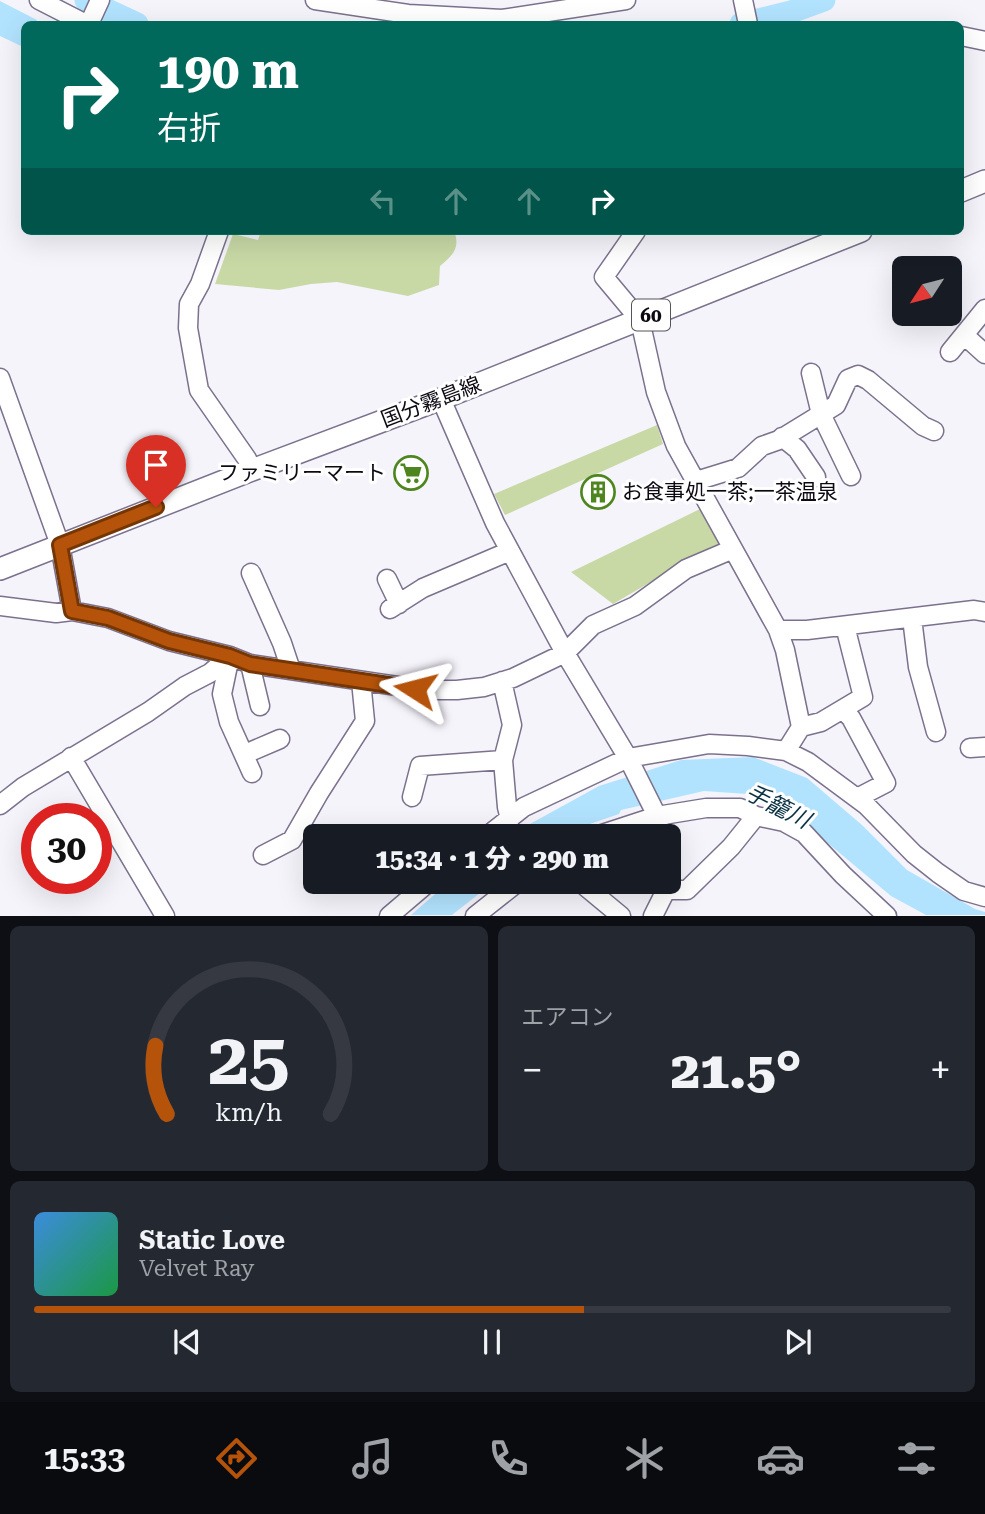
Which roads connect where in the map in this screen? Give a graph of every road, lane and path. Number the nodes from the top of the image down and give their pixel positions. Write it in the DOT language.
graph roads {
  1 [pos="39,0"];
  2 [pos="100,0"];
  3 [pos="315,0"];
  4 [pos="626,0"];
  5 [pos="743,0"];
  6 [pos="361,4"];
  7 [pos="532,8"];
  8 [pos="84,21"];
  9 [pos="89,21"];
  10 [pos="747,21"];
  11 [pos="964,37"];
  12 [pos="985,41"];
  13 [pos="985,181"];
  14 [pos="964,190"];
  15 [pos="218,235"];
  16 [pos="633,235"];
  17 [pos="851,235"];
  18 [pos="985,309"];
  19 [pos="640,320"];
  20 [pos="964,335"];
  21 [pos="950,352"];
  22 [pos="985,354"];
  23 [pos="811,373"];
  24 [pos="0,378"];
  25 [pos="441,399"];
  26 [pos="821,414"];
  27 [pos="934,431"];
  28 [pos="782,438"];
  29 [pos="252,470"];
  30 [pos="851,476"];
  31 [pos="816,477"];
  32 [pos="696,481"];
  33 [pos="60,545"];
  34 [pos="733,549"];
  35 [pos="510,551"];
  36 [pos="0,569"];
  37 [pos="251,573"];
  38 [pos="387,579"];
  39 [pos="0,606"];
  40 [pos="72,611"];
  41 [pos="985,612"];
  42 [pos="912,618"];
  43 [pos="845,626"];
  44 [pos="778,630"];
  45 [pos="565,653"];
  46 [pos="230,656"];
  47 [pos="250,664"];
  48 [pos="291,670"];
  49 [pos="361,681"];
  50 [pos="502,681"];
  51 [pos="260,706"];
  52 [pos="843,710"];
  53 [pos="802,727"];
  54 [pos="936,732"];
  55 [pos="280,739"];
  56 [pos="786,751"];
  57 [pos="245,754"];
  58 [pos="72,757"];
  59 [pos="628,758"];
  60 [pos="503,760"];
  61 [pos="252,773"];
  62 [pos="412,797"];
  63 [pos="857,799"];
  64 [pos="0,805"];
  65 [pos="657,816"];
  66 [pos="756,816"];
  67 [pos="510,818"];
  68 [pos="502,824"];
  69 [pos="633,824"];
  70 [pos="659,824"];
  71 [pos="263,855"];
  72 [pos="681,889"];
  73 [pos="414,894"];
  74 [pos="502,894"];
  75 [pos="595,894"];
  76 [pos="663,894"];
  77 [pos="985,897"];
  78 [pos="165,915"];
  79 [pos="389,915"];
  80 [pos="475,915"];
  81 [pos="621,915"];
  82 [pos="653,915"];
  83 [pos="887,915"];
  1 -- 8 [label="street"];
  2 -- 9 [label="street"];
  3 -- 6 [label="street"];
  4 -- 7 [label="street"];
  5 -- 10 [label="street"];
  6 -- 7 [label="street"];
  11 -- 12 [label="street"];
  13 -- 14 [label="main road"];
  15 -- 29 [label="street"];
  16 -- 19 [label="street"];
  17 -- 19 [label="main road, 国分霧島線 / 60"];
  18 -- 20 [label="street"];
  19 -- 25 [label="main road, 国分霧島線 / 60"];
  19 -- 32 [label="street"];
  20 -- 21 [label="street"];
  20 -- 22 [label="street"];
  23 -- 26 [label="street"];
  24 -- 33 [label="street"];
  25 -- 29 [label="main road, 国分霧島線 / 60"];
  25 -- 35 [label="street"];
  26 -- 27 [label="street"];
  26 -- 28 [label="street"];
  26 -- 30 [label="street"];
  28 -- 31 [label="street"];
  28 -- 32 [label="street"];
  29 -- 33 [label="main road, 国分霧島線 / 60"];
  32 -- 34 [label="street"];
  33 -- 36 [label="main road, 国分霧島線 / 60"];
  33 -- 40 [label="street"];
  34 -- 44 [label="street"];
  34 -- 45 [label="street"];
  35 -- 38 [label="street"];
  35 -- 45 [label="street"];
  37 -- 48 [label="street"];
  39 -- 40 [label="street"];
  40 -- 46 [label="street"];
  41 -- 42 [label="street"];
  42 -- 43 [label="street"];
  42 -- 54 [label="street"];
  43 -- 44 [label="street"];
  43 -- 52 [label="street"];
  44 -- 53 [label="street"];
  45 -- 50 [label="street"];
  45 -- 59 [label="street"];
  46 -- 47 [label="street"];
  46 -- 57 [label="street"];
  46 -- 58 [label="street"];
  47 -- 48 [label="street"];
  47 -- 51 [label="street"];
  48 -- 49 [label="street"];
  49 -- 50 [label="street"];
  49 -- 71 [label="street"];
  50 -- 60 [label="street"];
  52 -- 53 [label="street"];
  52 -- 63 [label="street"];
  53 -- 56 [label="street"];
  55 -- 57 [label="street"];
  56 -- 59 [label="street"];
  56 -- 63 [label="street"];
  57 -- 61 [label="street"];
  58 -- 64 [label="street"];
  58 -- 78 [label="street"];
  59 -- 65 [label="street"];
  59 -- 67 [label="street"];
  60 -- 62 [label="street"];
  60 -- 67 [label="street"];
  63 -- 77 [label="street"];
  65 -- 66 [label="street"];
  65 -- 69 [label="street"];
  65 -- 70 [label="street"];
  66 -- 72 [label="street"];
  66 -- 83 [label="street"];
  67 -- 68 [label="street"];
  73 -- 79 [label="street"];
  74 -- 80 [label="street"];
  75 -- 81 [label="street"];
  76 -- 82 [label="street"];
}
